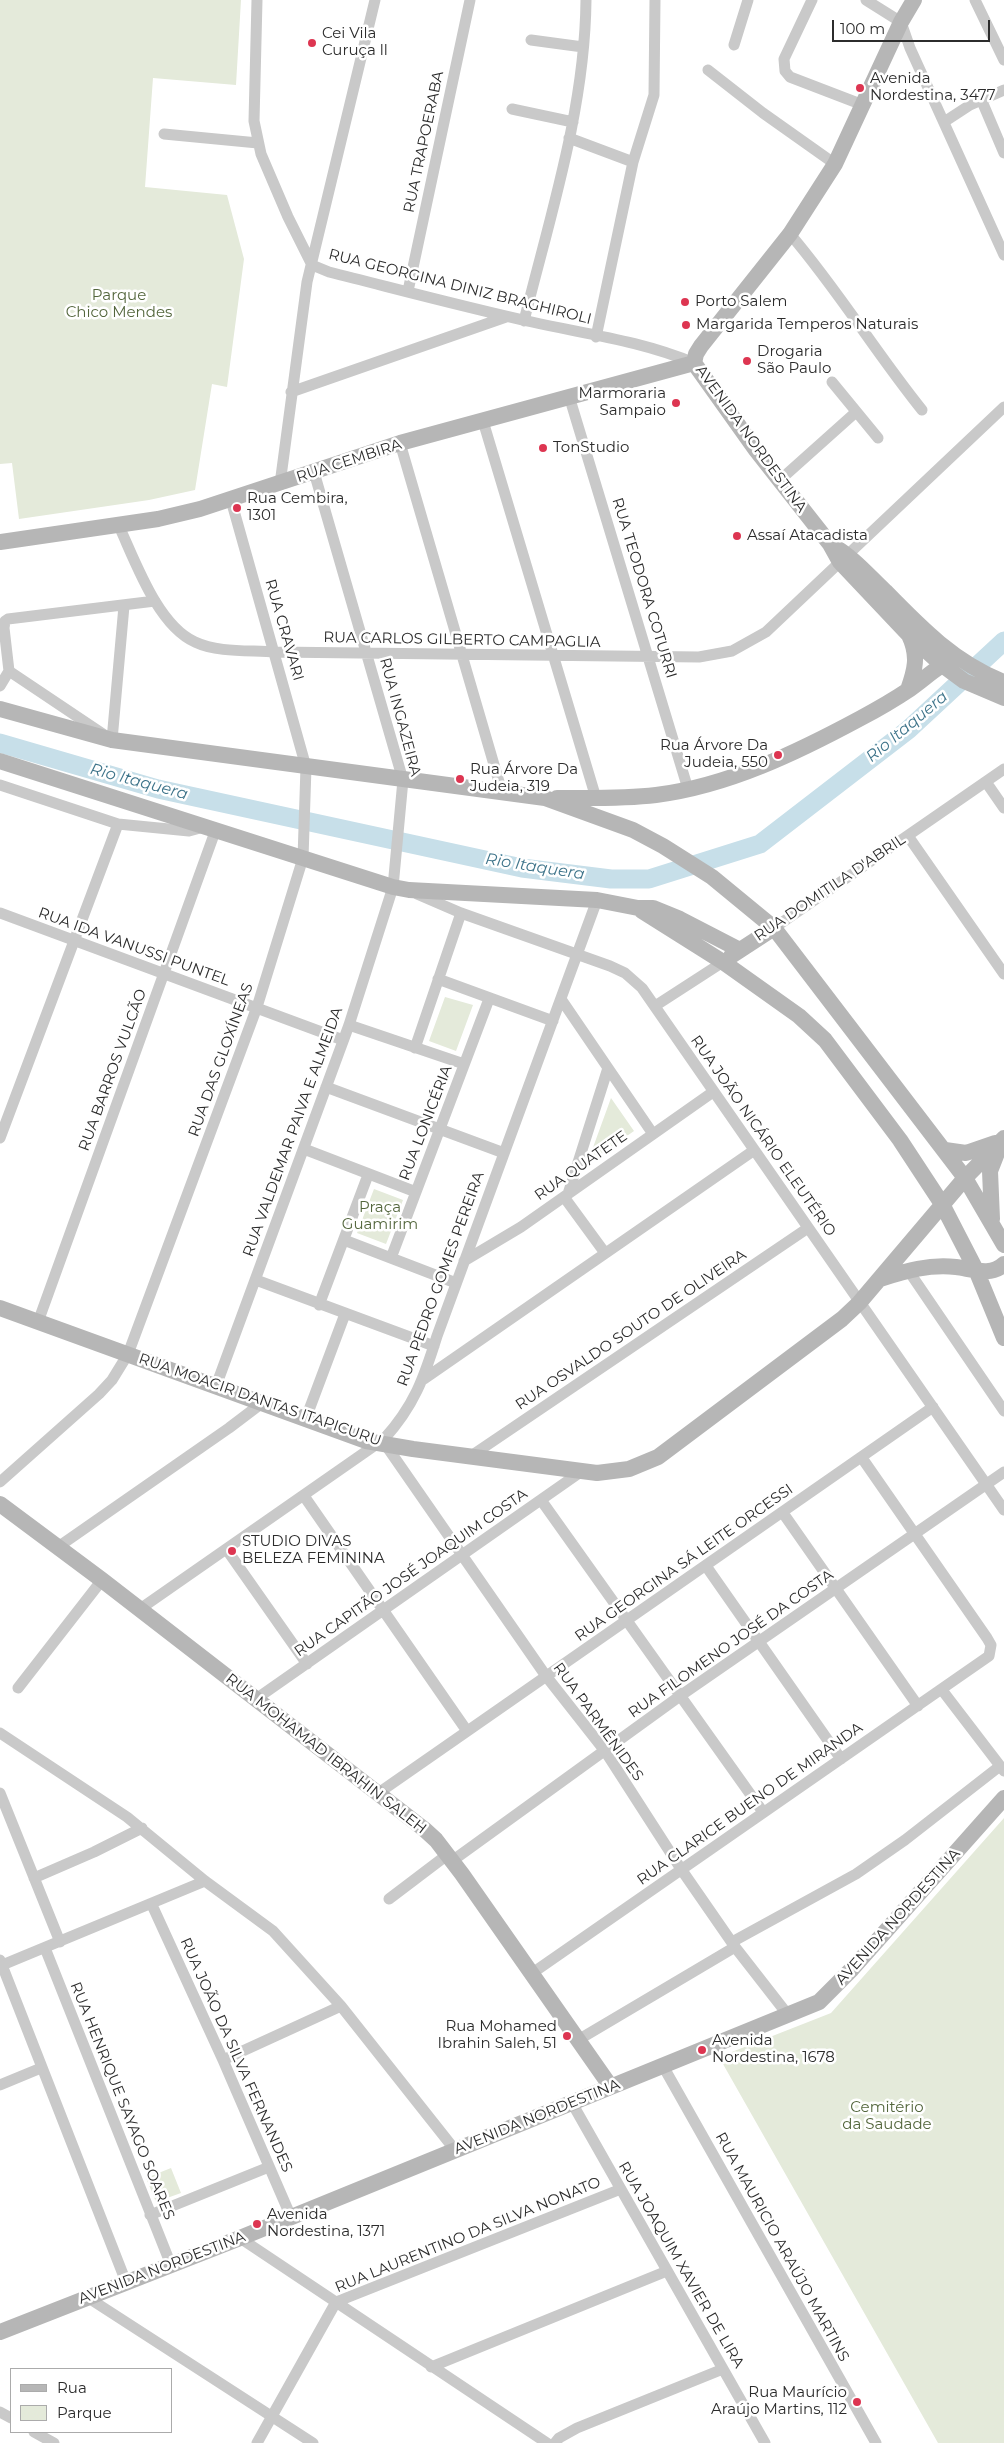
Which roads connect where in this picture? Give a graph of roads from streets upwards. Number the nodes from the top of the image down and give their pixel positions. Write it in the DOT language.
graph roads {
  1 [pos="258,0"];
  2 [pos="375,0"];
  3 [pos="470,0"];
  4 [pos="586,0"];
  5 [pos="655,0"];
  6 [pos="748,0"];
  7 [pos="812,0"];
  8 [pos="866,0"];
  9 [pos="914,0"];
  10 [pos="975,0"];
  11 [pos="901,22"];
  12 [pos="531,40"];
  13 [pos="734,45"];
  14 [pos="583,47"];
  15 [pos="1004,60"];
  16 [pos="708,70"];
  17 [pos="1004,90"];
  18 [pos="981,99"];
  19 [pos="862,105"];
  20 [pos="512,110"];
  21 [pos="572,122"];
  22 [pos="944,122"];
  23 [pos="164,134"];
  24 [pos="569,138"];
  25 [pos="258,143"];
  26 [pos="1004,153"];
  27 [pos="633,162"];
  28 [pos="835,164"];
  29 [pos="790,234"];
  30 [pos="1004,255"];
  31 [pos="312,264"];
  32 [pos="408,291"];
  33 [pos="506,317"];
  34 [pos="524,321"];
  35 [pos="596,336"];
  36 [pos="663,351"];
  37 [pos="694,363"];
  38 [pos="665,370"];
  39 [pos="832,382"];
  40 [pos="291,392"];
  41 [pos="569,396"];
  42 [pos="1004,407"];
  43 [pos="922,410"];
  44 [pos="856,412"];
  45 [pos="482,420"];
  46 [pos="878,438"];
  47 [pos="400,443"];
  48 [pos="314,472"];
  49 [pos="780,480"];
  50 [pos="280,484"];
  51 [pos="231,500"];
  52 [pos="118,524"];
  53 [pos="0,542"];
  54 [pos="844,558"];
  55 [pos="155,601"];
  56 [pos="124,606"];
  57 [pos="909,635"];
  58 [pos="275,652"];
  59 [pos="368,653"];
  60 [pos="461,655"];
  61 [pos="554,657"];
  62 [pos="650,658"];
  63 [pos="953,664"];
  64 [pos="9,671"];
  65 [pos="996,684"];
  66 [pos="0,686"];
  67 [pos="908,690"];
  68 [pos="1004,698"];
  69 [pos="0,709"];
  70 [pos="112,740"];
  71 [pos="0,761"];
  72 [pos="1004,769"];
  73 [pos="306,774"];
  74 [pos="403,780"];
  75 [pos="986,782"];
  76 [pos="0,785"];
  77 [pos="688,789"];
  78 [pos="502,792"];
  79 [pos="545,798"];
  80 [pos="596,798"];
  81 [pos="1004,808"];
  82 [pos="118,824"];
  83 [pos="211,828"];
  84 [pos="908,836"];
  85 [pos="303,858"];
  86 [pos="401,889"];
  87 [pos="597,900"];
  88 [pos="638,908"];
  89 [pos="0,913"];
  90 [pos="461,913"];
  91 [pos="774,928"];
  92 [pos="73,941"];
  93 [pos="740,950"];
  94 [pos="577,954"];
  95 [pos="723,962"];
  96 [pos="164,974"];
  97 [pos="1004,974"];
  98 [pos="438,979"];
  99 [pos="489,999"];
  100 [pos="561,999"];
  101 [pos="655,1006"];
  102 [pos="257,1007"];
  103 [pos="552,1021"];
  104 [pos="349,1025"];
  105 [pos="343,1040"];
  106 [pos="415,1048"];
  107 [pos="464,1064"];
  108 [pos="608,1068"];
  109 [pos="326,1087"];
  110 [pos="713,1092"];
  111 [pos="440,1129"];
  112 [pos="653,1134"];
  113 [pos="0,1138"];
  114 [pos="1004,1138"];
  115 [pos="304,1150"];
  116 [pos="944,1150"];
  117 [pos="753,1151"];
  118 [pos="504,1152"];
  119 [pos="368,1175"];
  120 [pos="965,1178"];
  121 [pos="416,1192"];
  122 [pos="566,1195"];
  123 [pos="942,1204"];
  124 [pos="993,1223"];
  125 [pos="808,1228"];
  126 [pos="344,1240"];
  127 [pos="1004,1245"];
  128 [pos="606,1253"];
  129 [pos="391,1258"];
  130 [pos="464,1261"];
  131 [pos="1004,1264"];
  132 [pos="908,1270"];
  133 [pos="976,1270"];
  134 [pos="880,1279"];
  135 [pos="256,1280"];
  136 [pos="456,1283"];
  137 [pos="859,1303"];
  138 [pos="320,1304"];
  139 [pos="0,1308"];
  140 [pos="345,1314"];
  141 [pos="38,1322"];
  142 [pos="1004,1338"];
  143 [pos="434,1346"];
  144 [pos="128,1354"];
  145 [pos="424,1379"];
  146 [pos="216,1386"];
  147 [pos="262,1403"];
  148 [pos="933,1407"];
  149 [pos="1004,1411"];
  150 [pos="306,1418"];
  151 [pos="382,1444"];
  152 [pos="471,1456"];
  153 [pos="862,1458"];
  154 [pos="582,1471"];
  155 [pos="1004,1472"];
  156 [pos="0,1482"];
  157 [pos="987,1485"];
  158 [pos="304,1496"];
  159 [pos="541,1500"];
  160 [pos="0,1505"];
  161 [pos="1004,1510"];
  162 [pos="784,1513"];
  163 [pos="916,1534"];
  164 [pos="58,1547"];
  165 [pos="227,1550"];
  166 [pos="462,1556"];
  167 [pos="706,1566"];
  168 [pos="102,1580"];
  169 [pos="836,1588"];
  170 [pos="140,1609"];
  171 [pos="383,1611"];
  172 [pos="626,1620"];
  173 [pos="759,1643"];
  174 [pos="307,1664"];
  175 [pos="546,1676"];
  176 [pos="18,1688"];
  177 [pos="942,1690"];
  178 [pos="680,1696"];
  179 [pos="256,1699"];
  180 [pos="918,1706"];
  181 [pos="467,1731"];
  182 [pos="0,1733"];
  183 [pos="605,1751"];
  184 [pos="841,1759"];
  185 [pos="1002,1769"];
  186 [pos="0,1793"];
  187 [pos="377,1794"];
  188 [pos="1004,1798"];
  189 [pos="763,1812"];
  190 [pos="142,1828"];
  191 [pos="450,1858"];
  192 [pos="681,1869"];
  193 [pos="34,1878"];
  194 [pos="205,1881"];
  195 [pos="388,1899"];
  196 [pos="152,1905"];
  197 [pos="60,1942"];
  198 [pos="733,1945"];
  199 [pos="45,1948"];
  200 [pos="1,1964"];
  201 [pos="531,1974"];
  202 [pos="341,2006"];
  203 [pos="788,2016"];
  204 [pos="578,2040"];
  205 [pos="223,2060"];
  206 [pos="663,2066"];
  207 [pos="41,2068"];
  208 [pos="0,2085"];
  209 [pos="610,2087"];
  210 [pos="572,2102"];
  211 [pos="455,2150"];
  212 [pos="269,2166"];
  213 [pos="621,2189"];
  214 [pos="150,2214"];
  215 [pos="291,2217"];
  216 [pos="240,2238"];
  217 [pos="171,2265"];
  218 [pos="667,2271"];
  219 [pos="126,2282"];
  220 [pos="87,2297"];
  221 [pos="336,2302"];
  222 [pos="0,2332"];
  223 [pos="431,2367"];
  224 [pos="723,2369"];
  225 [pos="272,2417"];
  226 [pos="36,2433"];
  227 [pos="54,2443"];
  228 [pos="257,2443"];
  229 [pos="313,2443"];
  230 [pos="547,2443"];
  231 [pos="555,2443"];
  232 [pos="765,2443"];
  233 [pos="876,2443"];
  1 -- 25 [label="street, RUA GEORGINA DINIZ BRAGHIROLI"];
  2 -- 31 [label="street"];
  3 -- 32 [label="street, RUA TRAPOERABA"];
  4 -- 14 [label="street"];
  5 -- 27 [label="street"];
  6 -- 13 [label="street"];
  7 -- 19 [label="street"];
  8 -- 11 [label="street"];
  9 -- 11 [label="street, AVENIDA NORDESTINA"];
  10 -- 15 [label="street"];
  11 -- 19 [label="street, AVENIDA NORDESTINA"];
  11 -- 22 [label="street"];
  12 -- 14 [label="street"];
  14 -- 21 [label="street"];
  16 -- 28 [label="street"];
  17 -- 18 [label="street"];
  18 -- 22 [label="street"];
  18 -- 26 [label="street"];
  19 -- 28 [label="street, AVENIDA NORDESTINA"];
  20 -- 21 [label="street"];
  21 -- 24 [label="street"];
  22 -- 30 [label="street"];
  23 -- 25 [label="street"];
  24 -- 27 [label="street"];
  24 -- 34 [label="street"];
  25 -- 31 [label="street, RUA GEORGINA DINIZ BRAGHIROLI"];
  27 -- 35 [label="street"];
  28 -- 29 [label="street, AVENIDA NORDESTINA"];
  29 -- 37 [label="street, AVENIDA NORDESTINA"];
  29 -- 43 [label="street"];
  31 -- 32 [label="street, RUA GEORGINA DINIZ BRAGHIROLI"];
  31 -- 40 [label="street"];
  32 -- 33 [label="street, RUA GEORGINA DINIZ BRAGHIROLI"];
  33 -- 34 [label="street, RUA GEORGINA DINIZ BRAGHIROLI"];
  33 -- 40 [label="street"];
  34 -- 35 [label="street, RUA GEORGINA DINIZ BRAGHIROLI"];
  35 -- 36 [label="street, RUA GEORGINA DINIZ BRAGHIROLI"];
  36 -- 37 [label="street, RUA GEORGINA DINIZ BRAGHIROLI"];
  36 -- 38 [label="street"];
  37 -- 38 [label="street, RUA CEMBIRA"];
  37 -- 49 [label="street, AVENIDA NORDESTINA"];
  38 -- 41 [label="street, RUA CEMBIRA"];
  39 -- 44 [label="street"];
  40 -- 50 [label="street"];
  41 -- 45 [label="street, RUA CEMBIRA"];
  41 -- 62 [label="street, RUA TEODORA COTURRI"];
  42 -- 54 [label="street, RUA CARLOS GILBERTO CAMPAGLIA"];
  44 -- 46 [label="street"];
  44 -- 49 [label="street"];
  45 -- 47 [label="street, RUA CEMBIRA"];
  45 -- 61 [label="street"];
  47 -- 48 [label="street, RUA CEMBIRA"];
  47 -- 60 [label="street"];
  48 -- 50 [label="street, RUA CEMBIRA"];
  48 -- 59 [label="street, RUA INGAZEIRA"];
  49 -- 54 [label="street, AVENIDA NORDESTINA"];
  50 -- 51 [label="street, RUA CEMBIRA"];
  51 -- 52 [label="street, RUA CEMBIRA"];
  51 -- 58 [label="street, RUA CRAVARI"];
  52 -- 53 [label="street, RUA CEMBIRA"];
  52 -- 55 [label="street, RUA CARLOS GILBERTO CAMPAGLIA"];
  54 -- 57 [label="street, AVENIDA NORDESTINA"];
  54 -- 62 [label="street, RUA CARLOS GILBERTO CAMPAGLIA"];
  54 -- 63 [label="street, AVENIDA NORDESTINA"];
  55 -- 56 [label="street"];
  55 -- 58 [label="street, RUA CARLOS GILBERTO CAMPAGLIA"];
  56 -- 64 [label="street"];
  56 -- 70 [label="street"];
  57 -- 63 [label="street, AVENIDA NORDESTINA"];
  57 -- 67 [label="street"];
  58 -- 59 [label="street, RUA CARLOS GILBERTO CAMPAGLIA"];
  58 -- 73 [label="street, RUA CRAVARI"];
  59 -- 60 [label="street, RUA CARLOS GILBERTO CAMPAGLIA"];
  59 -- 74 [label="street, RUA INGAZEIRA"];
  60 -- 61 [label="street, RUA CARLOS GILBERTO CAMPAGLIA"];
  60 -- 78 [label="street"];
  61 -- 62 [label="street, RUA CARLOS GILBERTO CAMPAGLIA"];
  61 -- 80 [label="street"];
  62 -- 77 [label="street, RUA TEODORA COTURRI"];
  63 -- 65 [label="street, AVENIDA NORDESTINA"];
  63 -- 67 [label="street"];
  64 -- 66 [label="street"];
  64 -- 70 [label="street"];
  65 -- 68 [label="street, AVENIDA NORDESTINA"];
  67 -- 77 [label="street"];
  69 -- 70 [label="street"];
  70 -- 73 [label="street"];
  71 -- 83 [label="street"];
  72 -- 75 [label="street, RUA DOMITILA D'ABRIL"];
  73 -- 74 [label="street"];
  73 -- 85 [label="street, RUA DAS GLOXÍNEAS"];
  74 -- 78 [label="street"];
  74 -- 86 [label="street, RUA INGAZEIRA"];
  75 -- 81 [label="street"];
  75 -- 84 [label="street, RUA DOMITILA D'ABRIL"];
  76 -- 82 [label="street"];
  77 -- 80 [label="street"];
  78 -- 79 [label="street"];
  79 -- 80 [label="street"];
  79 -- 91 [label="street"];
  82 -- 83 [label="street"];
  82 -- 92 [label="street"];
  83 -- 85 [label="street"];
  83 -- 96 [label="street, RUA BARROS VULCÃO"];
  84 -- 91 [label="street, RUA DOMITILA D'ABRIL"];
  84 -- 97 [label="street"];
  85 -- 86 [label="street"];
  85 -- 102 [label="street, RUA DAS GLOXÍNEAS"];
  86 -- 87 [label="street"];
  86 -- 90 [label="street, RUA JOÃO NICÁRIO ELEUTÉRIO"];
  86 -- 104 [label="street, RUA VALDEMAR PAIVA E ALMEIDA"];
  87 -- 88 [label="street"];
  87 -- 94 [label="street, RUA PEDRO GOMES PEREIRA"];
  88 -- 93 [label="street"];
  88 -- 95 [label="street"];
  89 -- 92 [label="street, RUA IDA VANUSSI PUNTEL"];
  90 -- 94 [label="street, RUA JOÃO NICÁRIO ELEUTÉRIO"];
  90 -- 98 [label="street"];
  91 -- 93 [label="street, RUA DOMITILA D'ABRIL"];
  91 -- 116 [label="street"];
  92 -- 96 [label="street, RUA IDA VANUSSI PUNTEL"];
  92 -- 113 [label="street"];
  93 -- 95 [label="street, RUA DOMITILA D'ABRIL"];
  94 -- 100 [label="street, RUA PEDRO GOMES PEREIRA"];
  94 -- 101 [label="street, RUA JOÃO NICÁRIO ELEUTÉRIO"];
  95 -- 101 [label="street, RUA DOMITILA D'ABRIL"];
  95 -- 123 [label="street"];
  96 -- 102 [label="street, RUA IDA VANUSSI PUNTEL"];
  96 -- 141 [label="street, RUA BARROS VULCÃO"];
  98 -- 99 [label="street"];
  98 -- 106 [label="street"];
  99 -- 103 [label="street"];
  99 -- 107 [label="street, RUA LONICÉRIA"];
  100 -- 103 [label="street, RUA PEDRO GOMES PEREIRA"];
  100 -- 108 [label="street"];
  101 -- 110 [label="street, RUA JOÃO NICÁRIO ELEUTÉRIO"];
  102 -- 105 [label="street, RUA IDA VANUSSI PUNTEL"];
  102 -- 144 [label="street, RUA DAS GLOXÍNEAS"];
  103 -- 118 [label="street, RUA PEDRO GOMES PEREIRA"];
  104 -- 105 [label="street, RUA VALDEMAR PAIVA E ALMEIDA"];
  104 -- 106 [label="street"];
  105 -- 109 [label="street, RUA VALDEMAR PAIVA E ALMEIDA"];
  106 -- 107 [label="street"];
  107 -- 111 [label="street, RUA LONICÉRIA"];
  108 -- 112 [label="street"];
  108 -- 122 [label="street"];
  109 -- 111 [label="street"];
  109 -- 115 [label="street, RUA VALDEMAR PAIVA E ALMEIDA"];
  110 -- 112 [label="street, RUA QUATETE"];
  110 -- 117 [label="street, RUA JOÃO NICÁRIO ELEUTÉRIO"];
  111 -- 118 [label="street"];
  111 -- 121 [label="street, RUA LONICÉRIA"];
  112 -- 122 [label="street, RUA QUATETE"];
  114 -- 116 [label="street"];
  114 -- 120 [label="street, RUA MOACIR DANTAS ITAPICURU"];
  114 -- 124 [label="street"];
  115 -- 119 [label="street"];
  115 -- 135 [label="street, RUA VALDEMAR PAIVA E ALMEIDA"];
  116 -- 120 [label="street"];
  117 -- 125 [label="street, RUA JOÃO NICÁRIO ELEUTÉRIO"];
  117 -- 128 [label="street"];
  118 -- 130 [label="street, RUA PEDRO GOMES PEREIRA"];
  119 -- 121 [label="street"];
  119 -- 126 [label="street"];
  120 -- 123 [label="street, RUA MOACIR DANTAS ITAPICURU"];
  120 -- 124 [label="street"];
  121 -- 129 [label="street, RUA LONICÉRIA"];
  122 -- 128 [label="street"];
  122 -- 130 [label="street, RUA QUATETE"];
  123 -- 133 [label="street"];
  123 -- 134 [label="street, RUA MOACIR DANTAS ITAPICURU"];
  124 -- 127 [label="street"];
  125 -- 137 [label="street, RUA JOÃO NICÁRIO ELEUTÉRIO"];
  125 -- 152 [label="street, RUA OSVALDO SOUTO DE OLIVEIRA"];
  126 -- 129 [label="street"];
  126 -- 138 [label="street"];
  128 -- 145 [label="street"];
  129 -- 136 [label="street"];
  130 -- 136 [label="street, RUA PEDRO GOMES PEREIRA"];
  131 -- 133 [label="street"];
  132 -- 133 [label="street"];
  132 -- 134 [label="street"];
  132 -- 149 [label="street"];
  133 -- 142 [label="street"];
  134 -- 137 [label="street, RUA MOACIR DANTAS ITAPICURU"];
  135 -- 138 [label="street"];
  135 -- 146 [label="street, RUA VALDEMAR PAIVA E ALMEIDA"];
  136 -- 143 [label="street, RUA PEDRO GOMES PEREIRA"];
  137 -- 148 [label="street, RUA JOÃO NICÁRIO ELEUTÉRIO"];
  137 -- 154 [label="street, RUA MOACIR DANTAS ITAPICURU"];
  138 -- 140 [label="street"];
  139 -- 141 [label="street, RUA MOACIR DANTAS ITAPICURU"];
  140 -- 143 [label="street"];
  140 -- 150 [label="street"];
  141 -- 144 [label="street, RUA MOACIR DANTAS ITAPICURU"];
  143 -- 145 [label="street, RUA PEDRO GOMES PEREIRA"];
  144 -- 146 [label="street, RUA MOACIR DANTAS ITAPICURU"];
  144 -- 156 [label="street, RUA DAS GLOXÍNEAS"];
  145 -- 151 [label="street, RUA PEDRO GOMES PEREIRA"];
  146 -- 147 [label="street, RUA MOACIR DANTAS ITAPICURU"];
  147 -- 150 [label="street, RUA MOACIR DANTAS ITAPICURU"];
  147 -- 164 [label="street"];
  148 -- 153 [label="street, RUA GEORGINA SÁ LEITE ORCESSI"];
  148 -- 157 [label="street, RUA JOÃO NICÁRIO ELEUTÉRIO"];
  150 -- 151 [label="street, RUA MOACIR DANTAS ITAPICURU"];
  151 -- 152 [label="street, RUA MOACIR DANTAS ITAPICURU"];
  151 -- 158 [label="street, RUA PEDRO GOMES PEREIRA"];
  151 -- 166 [label="street, RUA PARMÊNIDES"];
  152 -- 154 [label="street, RUA MOACIR DANTAS ITAPICURU"];
  153 -- 162 [label="street, RUA GEORGINA SÁ LEITE ORCESSI"];
  153 -- 163 [label="street"];
  154 -- 159 [label="street, RUA CAPITÃO JOSÉ JOAQUIM COSTA"];
  155 -- 157 [label="street, RUA FILOMENO JOSÉ DA COSTA"];
  157 -- 161 [label="street, RUA JOÃO NICÁRIO ELEUTÉRIO"];
  157 -- 163 [label="street, RUA FILOMENO JOSÉ DA COSTA"];
  158 -- 165 [label="street, RUA PEDRO GOMES PEREIRA"];
  158 -- 171 [label="street"];
  159 -- 166 [label="street, RUA CAPITÃO JOSÉ JOAQUIM COSTA"];
  159 -- 172 [label="street"];
  160 -- 164 [label="street, RUA MOHAMAD IBRAHIN SALEH"];
  162 -- 167 [label="street, RUA GEORGINA SÁ LEITE ORCESSI"];
  162 -- 169 [label="street"];
  163 -- 169 [label="street, RUA FILOMENO JOSÉ DA COSTA"];
  163 -- 177 [label="street, RUA CLARICE BUENO DE MIRANDA"];
  164 -- 168 [label="street, RUA MOHAMAD IBRAHIN SALEH"];
  165 -- 170 [label="street, RUA PEDRO GOMES PEREIRA"];
  165 -- 174 [label="street"];
  166 -- 171 [label="street, RUA CAPITÃO JOSÉ JOAQUIM COSTA"];
  166 -- 175 [label="street, RUA PARMÊNIDES"];
  167 -- 172 [label="street, RUA GEORGINA SÁ LEITE ORCESSI"];
  167 -- 173 [label="street"];
  168 -- 170 [label="street, RUA MOHAMAD IBRAHIN SALEH"];
  168 -- 176 [label="street"];
  169 -- 173 [label="street, RUA FILOMENO JOSÉ DA COSTA"];
  169 -- 180 [label="street"];
  170 -- 179 [label="street, RUA MOHAMAD IBRAHIN SALEH"];
  171 -- 174 [label="street, RUA CAPITÃO JOSÉ JOAQUIM COSTA"];
  171 -- 181 [label="street"];
  172 -- 175 [label="street, RUA GEORGINA SÁ LEITE ORCESSI"];
  172 -- 178 [label="street"];
  173 -- 178 [label="street, RUA FILOMENO JOSÉ DA COSTA"];
  173 -- 184 [label="street"];
  174 -- 179 [label="street, RUA CAPITÃO JOSÉ JOAQUIM COSTA"];
  175 -- 181 [label="street, RUA GEORGINA SÁ LEITE ORCESSI"];
  175 -- 183 [label="street, RUA PARMÊNIDES"];
  177 -- 180 [label="street, RUA CLARICE BUENO DE MIRANDA"];
  177 -- 185 [label="street"];
  178 -- 183 [label="street, RUA FILOMENO JOSÉ DA COSTA"];
  178 -- 189 [label="street"];
  179 -- 187 [label="street, RUA MOHAMAD IBRAHIN SALEH"];
  180 -- 184 [label="street, RUA CLARICE BUENO DE MIRANDA"];
  181 -- 187 [label="street, RUA GEORGINA SÁ LEITE ORCESSI"];
  182 -- 190 [label="street"];
  183 -- 191 [label="street, RUA FILOMENO JOSÉ DA COSTA"];
  183 -- 192 [label="street, RUA PARMÊNIDES"];
  184 -- 189 [label="street, RUA CLARICE BUENO DE MIRANDA"];
  185 -- 198 [label="street"];
  186 -- 193 [label="street"];
  187 -- 191 [label="street, RUA MOHAMAD IBRAHIN SALEH"];
  188 -- 203 [label="street, AVENIDA NORDESTINA"];
  189 -- 192 [label="street, RUA CLARICE BUENO DE MIRANDA"];
  190 -- 193 [label="street"];
  190 -- 194 [label="street"];
  191 -- 195 [label="street, RUA FILOMENO JOSÉ DA COSTA"];
  191 -- 201 [label="street, RUA MOHAMAD IBRAHIN SALEH"];
  192 -- 198 [label="street, RUA PARMÊNIDES"];
  192 -- 201 [label="street, RUA CLARICE BUENO DE MIRANDA"];
  193 -- 197 [label="street"];
  194 -- 196 [label="street"];
  194 -- 202 [label="street"];
  196 -- 197 [label="street"];
  196 -- 205 [label="street, RUA JOÃO DA SILVA FERNANDES"];
  197 -- 199 [label="street"];
  198 -- 203 [label="street, RUA PARMÊNIDES"];
  198 -- 204 [label="street"];
  199 -- 200 [label="street"];
  199 -- 214 [label="street, RUA HENRIQUE SAYAGO SOARES"];
  200 -- 207 [label="street"];
  201 -- 204 [label="street, RUA MOHAMAD IBRAHIN SALEH"];
  202 -- 205 [label="street"];
  202 -- 211 [label="street"];
  203 -- 206 [label="street, AVENIDA NORDESTINA"];
  204 -- 209 [label="street, RUA MOHAMAD IBRAHIN SALEH"];
  205 -- 212 [label="street, RUA JOÃO DA SILVA FERNANDES"];
  206 -- 209 [label="street, AVENIDA NORDESTINA"];
  206 -- 233 [label="street, RUA MAURICIO ARAÚJO MARTINS"];
  207 -- 208 [label="street"];
  207 -- 219 [label="street"];
  209 -- 210 [label="street, AVENIDA NORDESTINA"];
  210 -- 211 [label="street, AVENIDA NORDESTINA"];
  210 -- 213 [label="street, RUA JOAQUIM XAVIER DE LIRA"];
  211 -- 215 [label="street, AVENIDA NORDESTINA"];
  212 -- 214 [label="street"];
  212 -- 215 [label="street, RUA JOÃO DA SILVA FERNANDES"];
  213 -- 218 [label="street, RUA JOAQUIM XAVIER DE LIRA"];
  213 -- 221 [label="street, RUA LAURENTINO DA SILVA NONATO"];
  214 -- 217 [label="street, RUA HENRIQUE SAYAGO SOARES"];
  215 -- 216 [label="street, AVENIDA NORDESTINA"];
  216 -- 217 [label="street, AVENIDA NORDESTINA"];
  216 -- 221 [label="street"];
  217 -- 219 [label="street, AVENIDA NORDESTINA"];
  218 -- 223 [label="street"];
  218 -- 224 [label="street, RUA JOAQUIM XAVIER DE LIRA"];
  219 -- 220 [label="street, AVENIDA NORDESTINA"];
  220 -- 222 [label="street, AVENIDA NORDESTINA"];
  220 -- 225 [label="street"];
  221 -- 223 [label="street"];
  221 -- 225 [label="street, RUA LAURENTINO DA SILVA NONATO"];
  223 -- 230 [label="street"];
  224 -- 231 [label="street"];
  224 -- 232 [label="street, RUA JOAQUIM XAVIER DE LIRA"];
  225 -- 228 [label="street, RUA LAURENTINO DA SILVA NONATO"];
  225 -- 229 [label="street"];
  226 -- 227 [label="street"];
}
